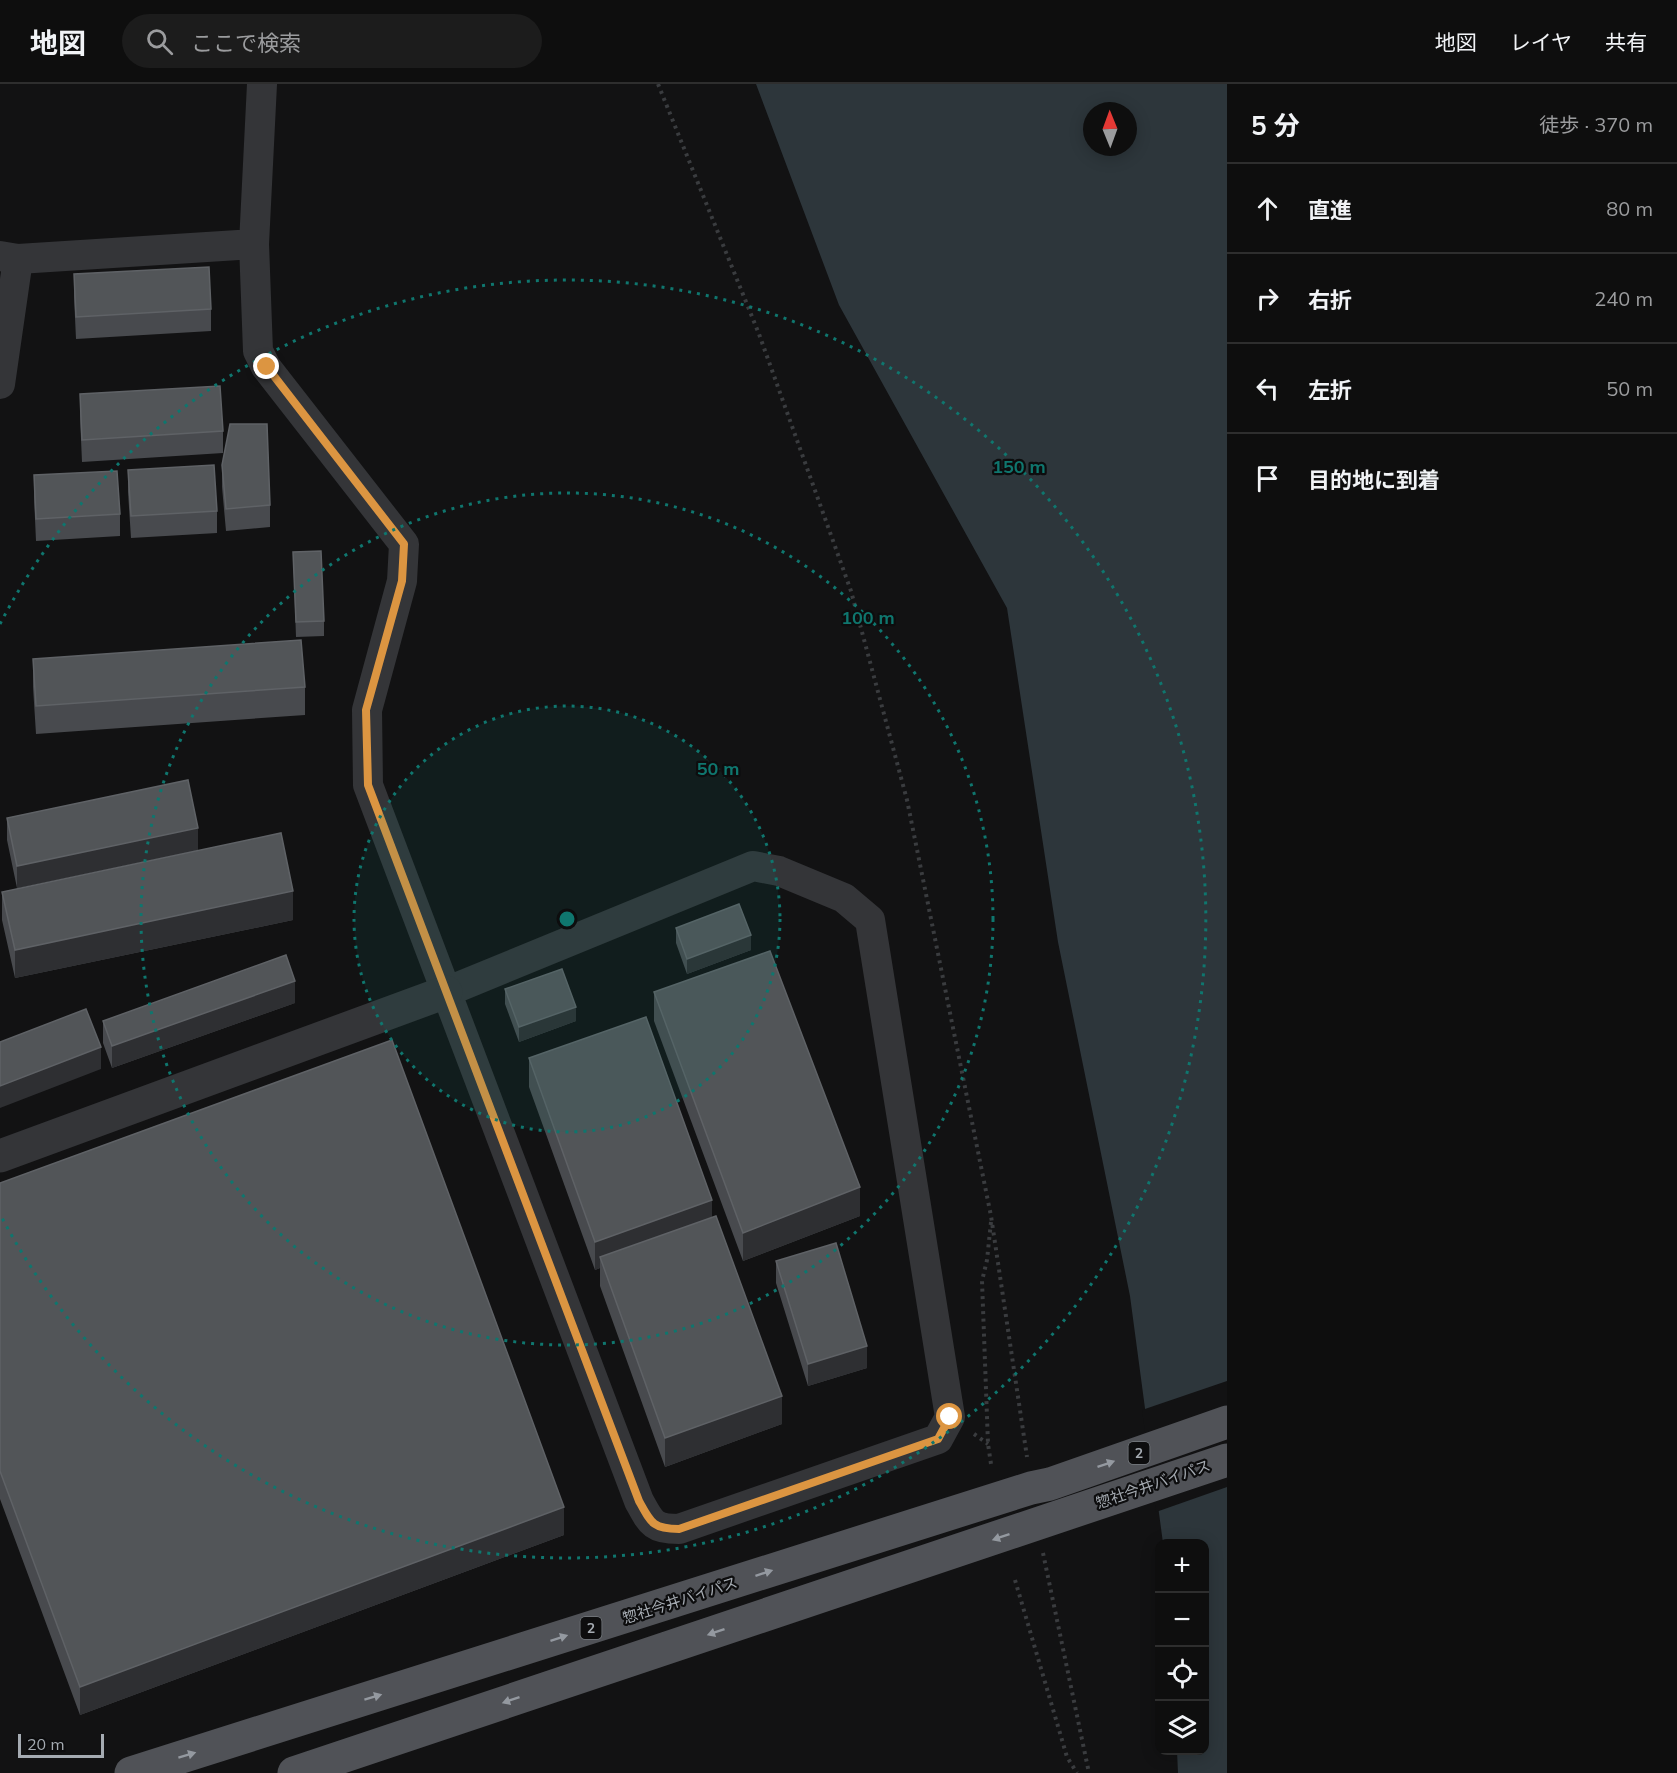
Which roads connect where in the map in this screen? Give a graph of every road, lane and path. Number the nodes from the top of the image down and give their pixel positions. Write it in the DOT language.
graph roads {
  1 [pos="262,84"];
  2 [pos="658,84"];
  3 [pos="254,244"];
  4 [pos="9,257"];
  5 [pos="0,384"];
  6 [pos="446,992"];
  7 [pos="0,1156"];
  8 [pos="992,1216"];
  9 [pos="1227,1422"];
  10 [pos="1227,1460"];
  11 [pos="991,1464"];
  12 [pos="1041,1486"];
  13 [pos="1046,1521"];
  14 [pos="1015,1580"];
  15 [pos="131,1773"];
  16 [pos="294,1773"];
  17 [pos="1077,1773"];
  18 [pos="1089,1773"];
  1 -- 3 [label="street"];
  2 -- 8 [label="path"];
  3 -- 4 [label="street"];
  3 -- 6 [label="street"];
  4 -- 5 [label="street"];
  6 -- 6 [label="street"];
  6 -- 7 [label="street"];
  8 -- 11 [label="path"];
  8 -- 12 [label="path"];
  12 -- 9 [label="main road, 惣社今井バイパス / 2, one-way"];
  10 -- 13 [label="main road, 惣社今井バイパス / 2"];
  15 -- 12 [label="main road, 惣社今井バイパス / 2, one-way"];
  13 -- 16 [label="main road, 惣社今井バイパス / 2, one-way"];
  13 -- 18 [label="path"];
  14 -- 17 [label="path"];
}
